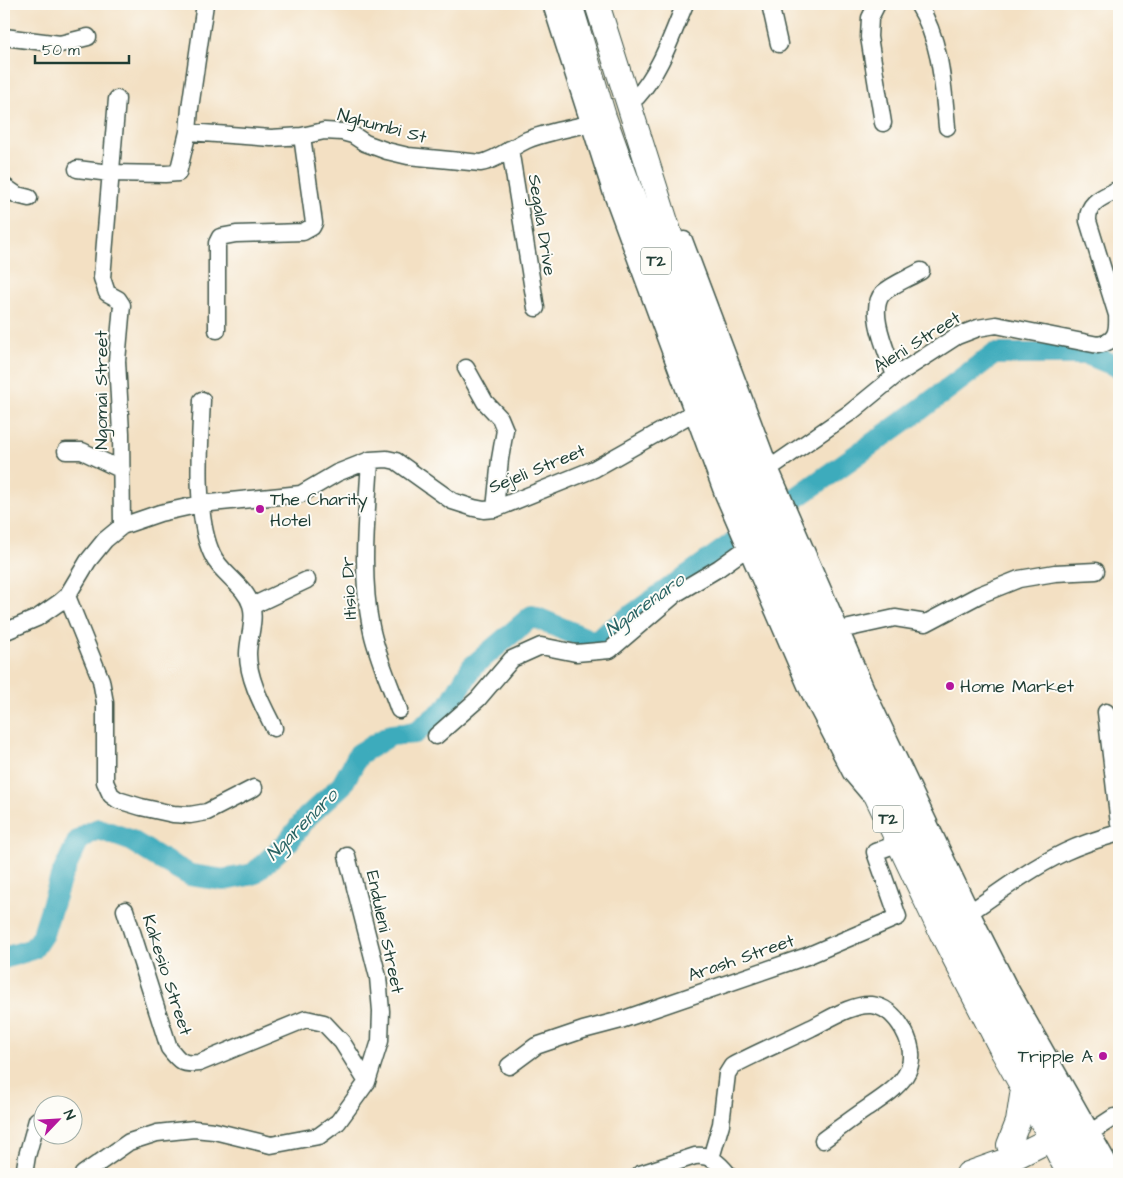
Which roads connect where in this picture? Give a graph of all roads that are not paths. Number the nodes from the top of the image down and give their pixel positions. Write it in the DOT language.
graph roads {
  1 [pos="205,4"];
  2 [pos="551,4"];
  3 [pos="570,4"];
  4 [pos="597,4"];
  5 [pos="608,4"];
  6 [pos="684,4"];
  7 [pos="770,4"];
  8 [pos="918,4"];
  9 [pos="874,11"];
  10 [pos="4,37"];
  11 [pos="88,37"];
  12 [pos="779,44"];
  13 [pos="637,97"];
  14 [pos="117,99"];
  15 [pos="883,123"];
  16 [pos="589,124"];
  17 [pos="947,126"];
  18 [pos="188,132"];
  19 [pos="302,136"];
  20 [pos="510,149"];
  21 [pos="77,169"];
  22 [pos="110,172"];
  23 [pos="4,186"];
  24 [pos="1119,189"];
  25 [pos="29,198"];
  26 [pos="921,271"];
  27 [pos="536,308"];
  28 [pos="217,330"];
  29 [pos="466,368"];
  30 [pos="895,376"];
  31 [pos="202,400"];
  32 [pos="693,413"];
  33 [pos="66,451"];
  34 [pos="370,460"];
  35 [pos="770,468"];
  36 [pos="122,470"];
  37 [pos="201,504"];
  38 [pos="495,509"];
  39 [pos="759,512"];
  40 [pos="122,526"];
  41 [pos="767,543"];
  42 [pos="1096,571"];
  43 [pos="308,580"];
  44 [pos="67,596"];
  45 [pos="252,606"];
  46 [pos="840,630"];
  47 [pos="4,632"];
  48 [pos="399,710"];
  49 [pos="1106,712"];
  50 [pos="274,728"];
  51 [pos="436,736"];
  52 [pos="254,788"];
  53 [pos="1119,824"];
  54 [pos="1119,833"];
  55 [pos="899,843"];
  56 [pos="347,856"];
  57 [pos="125,910"];
  58 [pos="965,916"];
  59 [pos="509,1066"];
  60 [pos="367,1082"];
  61 [pos="1023,1089"];
  62 [pos="1119,1118"];
  63 [pos="1065,1131"];
  64 [pos="32,1138"];
  65 [pos="823,1140"];
  66 [pos="1011,1151"];
  67 [pos="710,1158"];
  68 [pos="972,1172"];
  69 [pos="1111,1173"];
  70 [pos="24,1174"];
  71 [pos="83,1174"];
  72 [pos="640,1174"];
  73 [pos="728,1174"];
  74 [pos="1068,1174"];
  1 -- 18 [label="street"];
  2 -- 16 [label="street"];
  3 -- 39 [label="highway, T2"];
  4 -- 39 [label="highway, T2"];
  5 -- 13 [label="street"];
  6 -- 13 [label="street"];
  7 -- 12 [label="street"];
  8 -- 17 [label="street"];
  9 -- 15 [label="street"];
  10 -- 11 [label="street"];
  13 -- 35 [label="street"];
  14 -- 22 [label="street"];
  16 -- 20 [label="street, Nghumbi St"];
  16 -- 32 [label="street"];
  18 -- 19 [label="street, Nghumbi St"];
  18 -- 22 [label="street"];
  19 -- 20 [label="street, Nghumbi St"];
  19 -- 28 [label="street"];
  20 -- 27 [label="street, Segala Drive"];
  21 -- 22 [label="street"];
  22 -- 36 [label="street, Ngomai Street"];
  23 -- 25 [label="street"];
  24 -- 30 [label="street, Aleni Street"];
  26 -- 30 [label="street"];
  29 -- 38 [label="street"];
  30 -- 35 [label="street, Aleni Street"];
  31 -- 37 [label="street"];
  32 -- 38 [label="street, Sejeli Street"];
  32 -- 41 [label="street"];
  33 -- 36 [label="street"];
  34 -- 37 [label="street, Sejeli Street"];
  34 -- 38 [label="street, Sejeli Street"];
  34 -- 48 [label="street, Itisio Dr"];
  35 -- 41 [label="street"];
  36 -- 40 [label="street, Ngomai Street"];
  37 -- 40 [label="street, Sejeli Street"];
  37 -- 45 [label="street"];
  39 -- 41 [label="highway, T2"];
  40 -- 44 [label="street, Sejeli Street"];
  41 -- 46 [label="street"];
  41 -- 51 [label="street"];
  41 -- 55 [label="highway, T2"];
  41 -- 58 [label="highway, T2"];
  42 -- 46 [label="street"];
  43 -- 45 [label="street"];
  44 -- 47 [label="street, Sejeli Street"];
  44 -- 52 [label="street"];
  45 -- 50 [label="street"];
  46 -- 58 [label="street"];
  49 -- 53 [label="street"];
  54 -- 58 [label="street"];
  55 -- 59 [label="street, Arash Street"];
  55 -- 61 [label="highway, T2"];
  56 -- 60 [label="street, Enduleni Street"];
  57 -- 60 [label="street, Kakesio Street"];
  58 -- 63 [label="highway, T2"];
  58 -- 63 [label="street"];
  60 -- 71 [label="street, Enduleni Street"];
  61 -- 63 [label="highway, T2"];
  61 -- 66 [label="highway"];
  62 -- 63 [label="street"];
  63 -- 66 [label="highway"];
  63 -- 69 [label="highway, T2"];
  63 -- 74 [label="highway, T2"];
  64 -- 70 [label="street"];
  65 -- 67 [label="street"];
  66 -- 68 [label="highway"];
  66 -- 74 [label="highway"];
  67 -- 72 [label="street"];
  67 -- 73 [label="street"];
}
